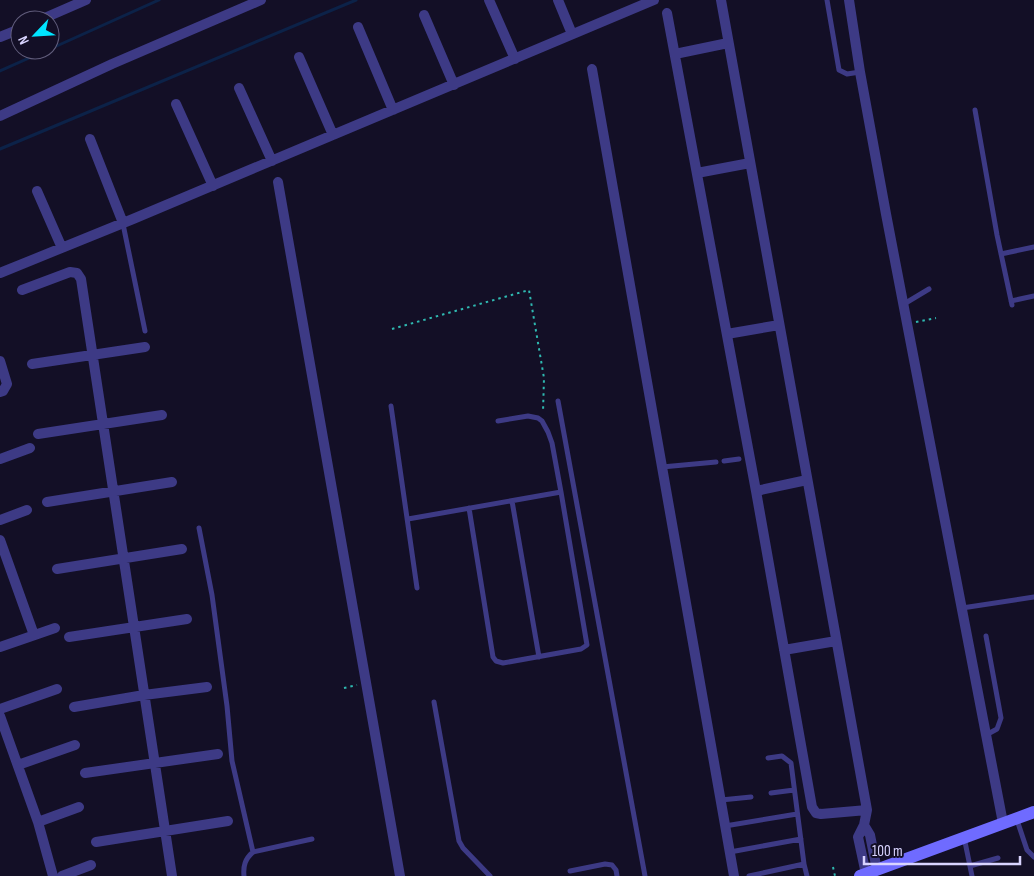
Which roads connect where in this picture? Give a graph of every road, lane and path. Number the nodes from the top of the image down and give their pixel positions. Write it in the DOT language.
graph roads {
  1 [pos="86,0"];
  2 [pos="261,0"];
  3 [pos="490,0"];
  4 [pos="558,0"];
  5 [pos="654,0"];
  6 [pos="721,0"];
  7 [pos="827,0"];
  8 [pos="849,0"];
  9 [pos="634,4"];
  10 [pos="60,11"];
  11 [pos="667,13"];
  12 [pos="424,15"];
  13 [pos="358,27"];
  14 [pos="572,34"];
  15 [pos="728,43"];
  16 [pos="675,54"];
  17 [pos="299,57"];
  18 [pos="515,59"];
  19 [pos="592,68"];
  20 [pos="860,72"];
  21 [pos="454,85"];
  22 [pos="239,88"];
  23 [pos="176,104"];
  24 [pos="393,110"];
  25 [pos="975,110"];
  26 [pos="0,116"];
  27 [pos="333,135"];
  28 [pos="90,139"];
  29 [pos="272,161"];
  30 [pos="750,164"];
  31 [pos="697,173"];
  32 [pos="278,182"];
  33 [pos="213,186"];
  34 [pos="37,191"];
  35 [pos="123,223"];
  36 [pos="1034,247"];
  37 [pos="62,248"];
  38 [pos="1001,254"];
  39 [pos="1,271"];
  40 [pos="928,289"];
  41 [pos="22,290"];
  42 [pos="1034,296"];
  43 [pos="904,304"];
  44 [pos="936,318"];
  45 [pos="907,324"];
  46 [pos="779,325"];
  47 [pos="392,329"];
  48 [pos="145,331"];
  49 [pos="727,334"];
  50 [pos="144,347"];
  51 [pos="91,354"];
  52 [pos="0,361"];
  53 [pos="32,364"];
  54 [pos="0,392"];
  55 [pos="558,401"];
  56 [pos="391,406"];
  57 [pos="162,415"];
  58 [pos="498,421"];
  59 [pos="542,421"];
  60 [pos="102,424"];
  61 [pos="38,434"];
  62 [pos="30,448"];
  63 [pos="0,459"];
  64 [pos="739,459"];
  65 [pos="724,461"];
  66 [pos="716,462"];
  67 [pos="661,468"];
  68 [pos="807,480"];
  69 [pos="172,482"];
  70 [pos="113,491"];
  71 [pos="756,491"];
  72 [pos="562,492"];
  73 [pos="512,501"];
  74 [pos="47,502"];
  75 [pos="469,508"];
  76 [pos="27,510"];
  77 [pos="408,519"];
  78 [pos="0,520"];
  79 [pos="199,528"];
  80 [pos="0,540"];
  81 [pos="182,549"];
  82 [pos="124,559"];
  83 [pos="57,569"];
  84 [pos="417,588"];
  85 [pos="1034,597"];
  86 [pos="962,608"];
  87 [pos="187,619"];
  88 [pos="55,628"];
  89 [pos="134,628"];
  90 [pos="34,636"];
  91 [pos="986,636"];
  92 [pos="69,637"];
  93 [pos="836,641"];
  94 [pos="0,647"];
  95 [pos="784,650"];
  96 [pos="539,657"];
  97 [pos="208,687"];
  98 [pos="57,689"];
  99 [pos="144,695"];
  100 [pos="434,702"];
  101 [pos="74,707"];
  102 [pos="0,709"];
  103 [pos="0,716"];
  104 [pos="986,735"];
  105 [pos="75,745"];
  106 [pos="218,754"];
  107 [pos="768,758"];
  108 [pos="154,762"];
  109 [pos="18,765"];
  110 [pos="85,773"];
  111 [pos="794,790"];
  112 [pos="771,793"];
  113 [pos="750,797"];
  114 [pos="721,800"];
  115 [pos="79,808"];
  116 [pos="866,810"];
  117 [pos="1034,812"];
  118 [pos="797,814"];
  119 [pos="1016,818"];
  120 [pos="228,821"];
  121 [pos="38,822"];
  122 [pos="1003,823"];
  123 [pos="725,826"];
  124 [pos="165,831"];
  125 [pos="964,837"];
  126 [pos="312,839"];
  127 [pos="801,839"];
  128 [pos="96,842"];
  129 [pos="253,852"];
  130 [pos="730,852"];
  131 [pos="1034,857"];
  132 [pos="998,858"];
  133 [pos="804,864"];
  134 [pos="91,865"];
  135 [pos="970,866"];
  136 [pos="481,867"];
  137 [pos="833,867"];
  138 [pos="570,871"];
  139 [pos="868,873"];
  140 [pos="53,876"];
  141 [pos="62,876"];
  142 [pos="172,876"];
  143 [pos="244,876"];
  144 [pos="400,876"];
  145 [pos="482,876"];
  146 [pos="490,876"];
  147 [pos="617,876"];
  148 [pos="645,876"];
  149 [pos="734,876"];
  150 [pos="749,876"];
  151 [pos="807,876"];
  152 [pos="836,876"];
  153 [pos="972,876"];
  1 -- 10 [label="street"];
  2 -- 26 [label="street"];
  3 -- 18 [label="street"];
  4 -- 14 [label="street"];
  5 -- 9 [label="street"];
  6 -- 15 [label="street"];
  7 -- 20 [label="lane"];
  8 -- 20 [label="street"];
  9 -- 14 [label="street"];
  11 -- 16 [label="street"];
  12 -- 21 [label="street"];
  13 -- 24 [label="street"];
  14 -- 18 [label="street"];
  15 -- 16 [label="street"];
  15 -- 30 [label="street"];
  16 -- 31 [label="street"];
  17 -- 27 [label="street"];
  18 -- 21 [label="street"];
  19 -- 67 [label="street"];
  20 -- 43 [label="street"];
  21 -- 24 [label="street"];
  22 -- 29 [label="street"];
  23 -- 33 [label="street"];
  24 -- 27 [label="street"];
  25 -- 38 [label="lane"];
  27 -- 29 [label="street"];
  28 -- 35 [label="street"];
  29 -- 33 [label="street"];
  30 -- 31 [label="street"];
  30 -- 46 [label="street"];
  31 -- 49 [label="street"];
  32 -- 144 [label="street"];
  33 -- 35 [label="street"];
  34 -- 37 [label="street"];
  35 -- 37 [label="street"];
  35 -- 48 [label="lane"];
  36 -- 38 [label="lane"];
  37 -- 39 [label="street"];
  38 -- 42 [label="lane"];
  40 -- 43 [label="lane"];
  41 -- 51 [label="street"];
  43 -- 45 [label="street"];
  44 -- 45 [label="path"];
  45 -- 86 [label="street"];
  46 -- 49 [label="street"];
  46 -- 68 [label="street"];
  47 -- 59 [label="path"];
  49 -- 71 [label="street"];
  50 -- 51 [label="street"];
  51 -- 53 [label="street"];
  51 -- 60 [label="street"];
  52 -- 54 [label="street"];
  55 -- 148 [label="lane"];
  56 -- 77 [label="lane"];
  57 -- 60 [label="street"];
  58 -- 59 [label="lane"];
  59 -- 72 [label="lane"];
  60 -- 61 [label="street"];
  60 -- 70 [label="street"];
  62 -- 63 [label="street"];
  64 -- 65 [label="lane"];
  66 -- 67 [label="lane"];
  67 -- 114 [label="street"];
  68 -- 71 [label="street"];
  68 -- 93 [label="street"];
  69 -- 70 [label="street"];
  70 -- 74 [label="street"];
  70 -- 82 [label="street"];
  71 -- 95 [label="street"];
  72 -- 73 [label="lane"];
  72 -- 96 [label="lane"];
  73 -- 75 [label="lane"];
  73 -- 96 [label="lane"];
  75 -- 77 [label="lane"];
  75 -- 96 [label="lane"];
  76 -- 78 [label="street"];
  77 -- 84 [label="lane"];
  79 -- 129 [label="lane"];
  80 -- 90 [label="street"];
  81 -- 82 [label="street"];
  82 -- 83 [label="street"];
  82 -- 89 [label="street"];
  85 -- 86 [label="lane"];
  86 -- 104 [label="street"];
  87 -- 89 [label="street"];
  88 -- 90 [label="street"];
  89 -- 92 [label="street"];
  89 -- 99 [label="street"];
  90 -- 94 [label="street"];
  91 -- 104 [label="lane"];
  93 -- 95 [label="street"];
  93 -- 116 [label="street"];
  95 -- 116 [label="street"];
  97 -- 99 [label="street"];
  98 -- 102 [label="street"];
  99 -- 101 [label="street"];
  99 -- 108 [label="street"];
  100 -- 136 [label="lane"];
  103 -- 109 [label="street"];
  104 -- 122 [label="street"];
  105 -- 109 [label="street"];
  106 -- 108 [label="street"];
  107 -- 111 [label="lane"];
  108 -- 110 [label="street"];
  108 -- 124 [label="street"];
  109 -- 121 [label="street"];
  111 -- 112 [label="lane"];
  111 -- 118 [label="lane"];
  113 -- 114 [label="lane"];
  114 -- 123 [label="street"];
  115 -- 121 [label="street"];
  116 -- 139 [label="street"];
  117 -- 119 [label="street"];
  118 -- 123 [label="lane"];
  118 -- 127 [label="lane"];
  119 -- 122 [label="street"];
  119 -- 131 [label="lane"];
  120 -- 124 [label="street"];
  121 -- 140 [label="street"];
  122 -- 125 [label="street"];
  123 -- 130 [label="street"];
  124 -- 128 [label="street"];
  124 -- 142 [label="street"];
  125 -- 135 [label="lane"];
  125 -- 139 [label="street"];
  126 -- 129 [label="lane"];
  127 -- 130 [label="lane"];
  127 -- 133 [label="lane"];
  129 -- 143 [label="lane"];
  130 -- 149 [label="street"];
  132 -- 135 [label="lane"];
  133 -- 150 [label="lane"];
  133 -- 151 [label="lane"];
  134 -- 141 [label="street"];
  135 -- 153 [label="lane"];
  136 -- 145 [label="lane"];
  136 -- 146 [label="lane"];
  137 -- 152 [label="path"];
  138 -- 147 [label="lane"];
}
